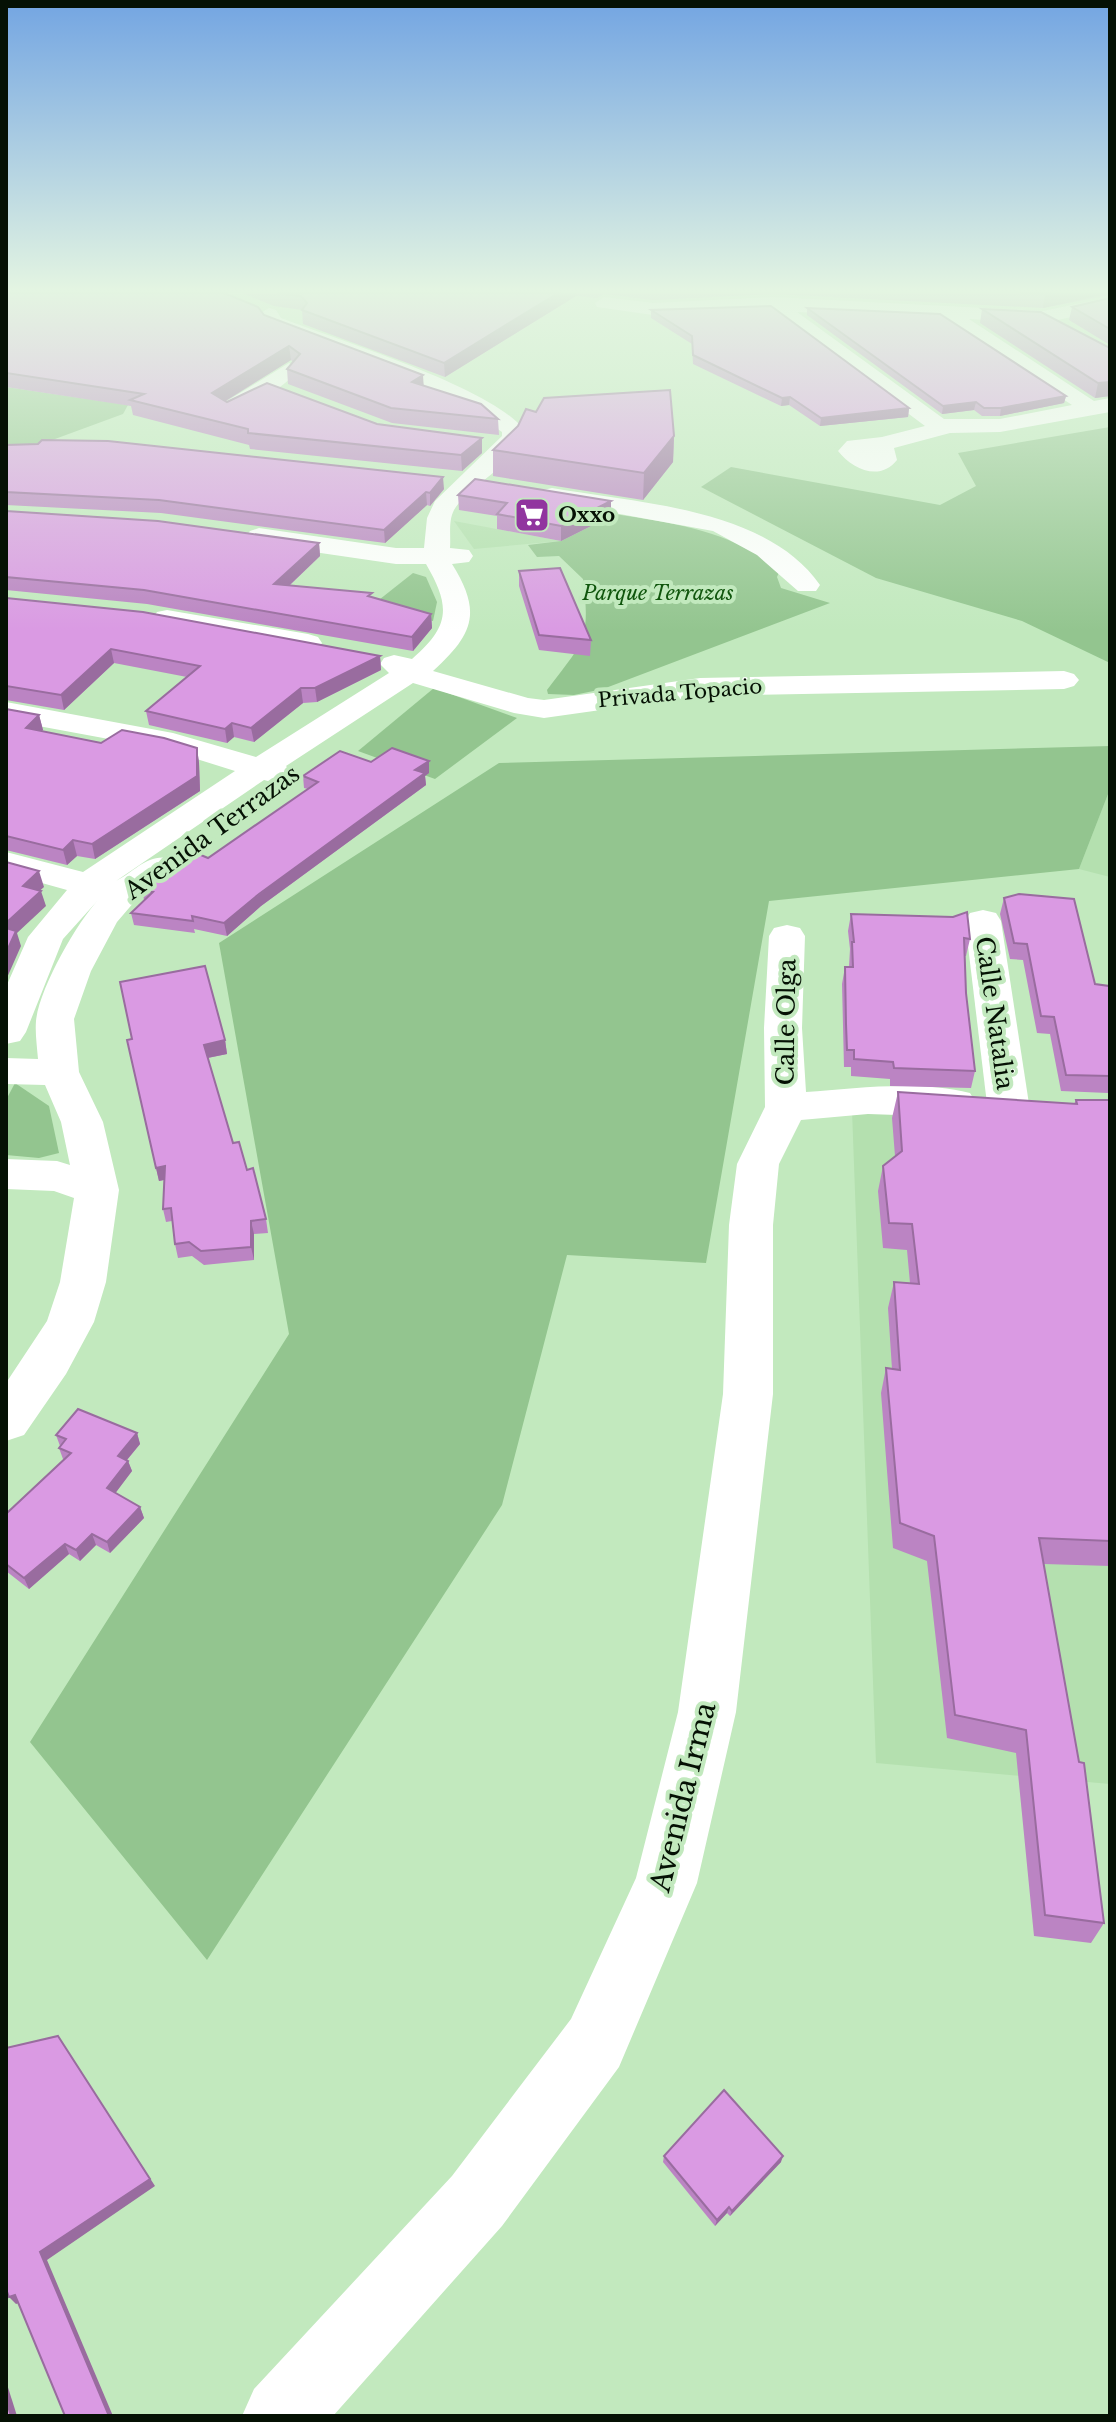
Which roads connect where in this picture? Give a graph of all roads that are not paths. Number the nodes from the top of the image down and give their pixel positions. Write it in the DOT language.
graph roads {
  1 [pos="231,406"];
  2 [pos="479,406"];
  3 [pos="910,406"];
  4 [pos="228,407"];
  5 [pos="1100,407"];
  6 [pos="947,427"];
  7 [pos="479,443"];
  8 [pos="882,444"];
  9 [pos="507,446"];
  10 [pos="436,480"];
  11 [pos="468,482"];
  12 [pos="497,487"];
  13 [pos="526,491"];
  14 [pos="228,531"];
  15 [pos="445,551"];
  16 [pos="807,585"];
  17 [pos="146,615"];
  18 [pos="400,665"];
  19 [pos="1064,680"];
  20 [pos="1004,681"];
  21 [pos="839,684"];
  22 [pos="6,711"];
  23 [pos="273,772"];
  24 [pos="6,862"];
  25 [pos="107,889"];
  26 [pos="983,921"];
  27 [pos="787,936"];
  28 [pos="6,1032"];
  29 [pos="6,1071"];
  30 [pos="59,1072"];
  31 [pos="1008,1104"];
  32 [pos="786,1107"];
  33 [pos="1052,1107"];
  34 [pos="6,1174"];
  35 [pos="97,1190"];
  36 [pos="6,1421"];
  37 [pos="281,2416"];
  1 -- 4 [label="street"];
  2 -- 9 [label="street"];
  3 -- 6 [label="street"];
  5 -- 6 [label="street"];
  6 -- 8 [label="street"];
  7 -- 9 [label="street"];
  9 -- 11 [label="street"];
  10 -- 11 [label="street"];
  11 -- 12 [label="street"];
  11 -- 15 [label="street"];
  13 -- 16 [label="street"];
  14 -- 15 [label="street"];
  15 -- 18 [label="street, Avenida Terrazas"];
  17 -- 18 [label="street, Privada Topacio"];
  18 -- 21 [label="street, Privada Topacio"];
  18 -- 23 [label="street, Avenida Terrazas"];
  19 -- 20 [label="street, Privada Topacio"];
  20 -- 21 [label="street, Privada Topacio"];
  20 -- 21 [label="street, Privada Topacio"];
  22 -- 23 [label="street"];
  23 -- 25 [label="street, Avenida Terrazas"];
  24 -- 25 [label="street"];
  25 -- 28 [label="street, Avenida Terrazas"];
  25 -- 30 [label="street, Avenida Terrazas"];
  26 -- 31 [label="street, Calle Natalia"];
  27 -- 32 [label="street, Calle Olga"];
  29 -- 30 [label="street"];
  30 -- 35 [label="street, Avenida Terrazas"];
  31 -- 32 [label="street"];
  31 -- 33 [label="street"];
  32 -- 37 [label="street, Avenida Irma"];
  34 -- 35 [label="street"];
  35 -- 36 [label="street, Avenida Terrazas"];
}
